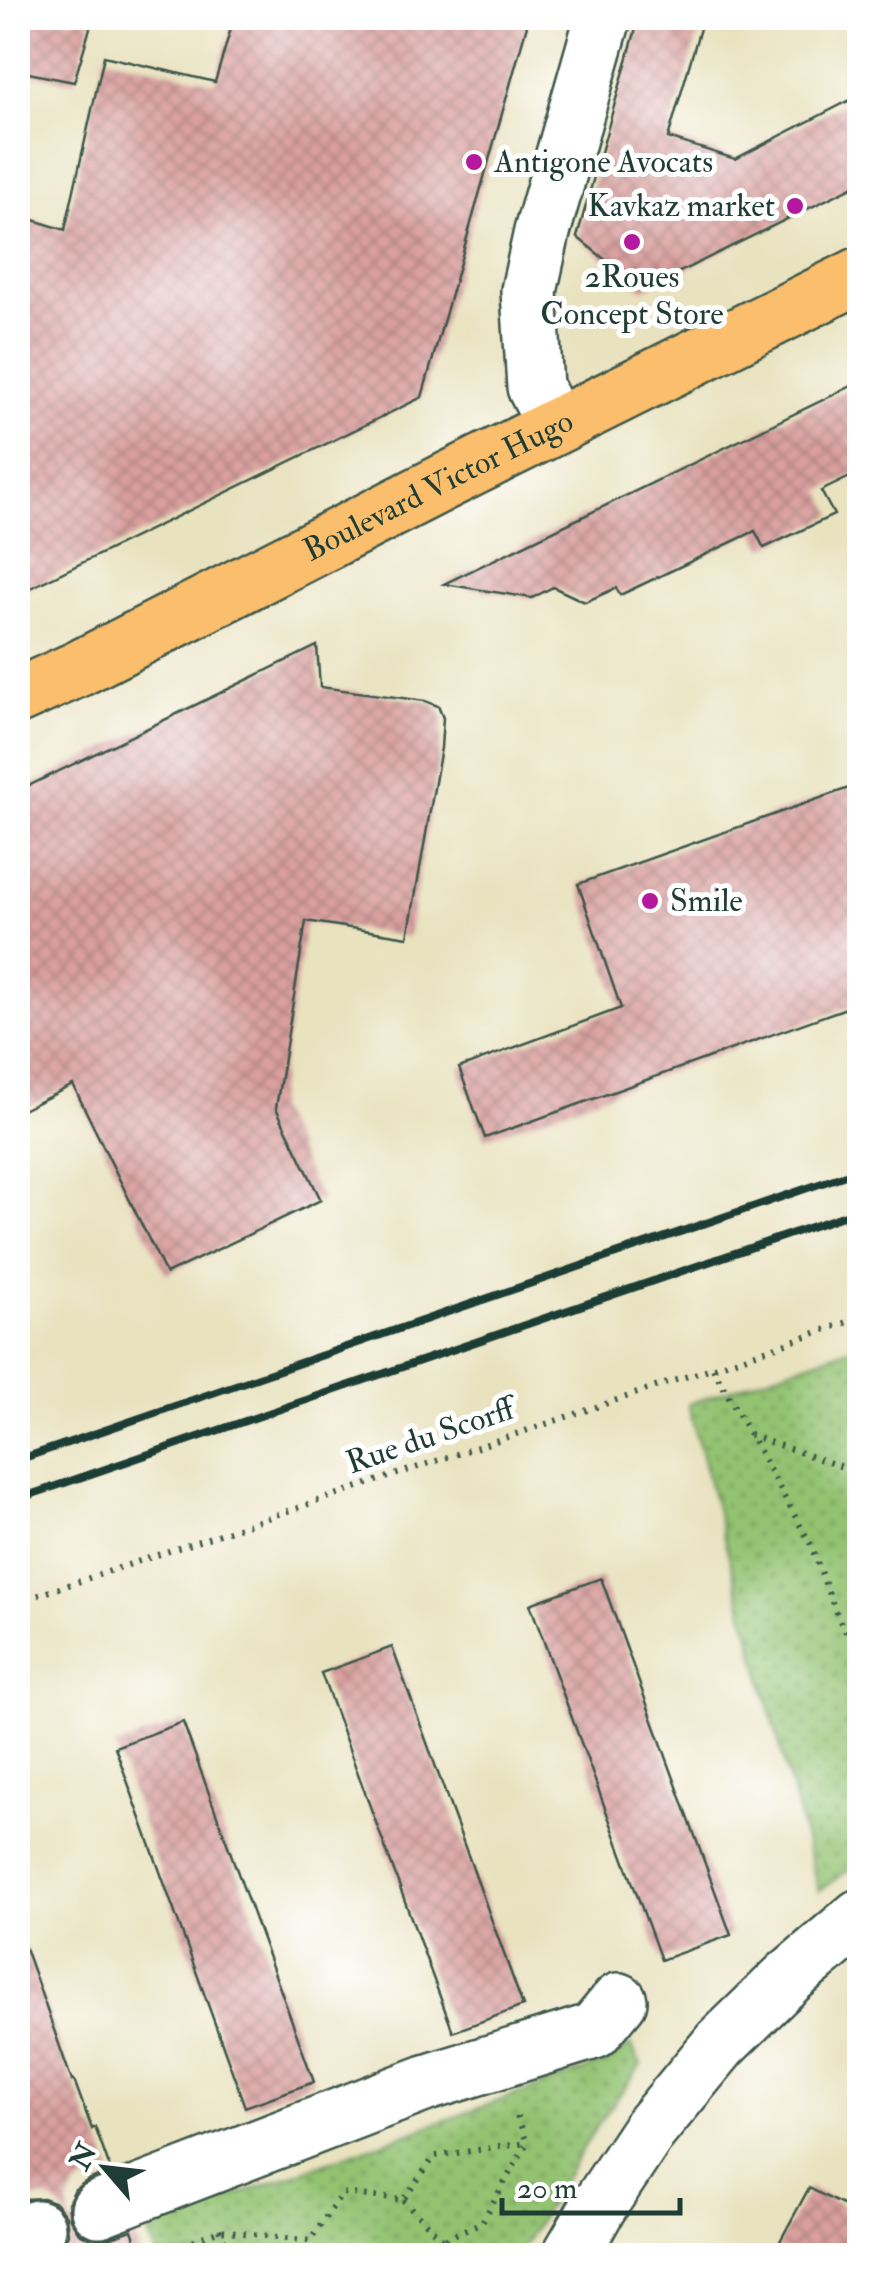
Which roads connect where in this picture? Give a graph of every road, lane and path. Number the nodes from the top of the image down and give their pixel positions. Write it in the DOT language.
graph roads {
  1 [pos="603,18"];
  2 [pos="860,275"];
  3 [pos="555,426"];
  4 [pos="18,696"];
  5 [pos="860,1318"];
  6 [pos="713,1368"];
  7 [pos="749,1435"];
  8 [pos="860,1473"];
  9 [pos="18,1602"];
  10 [pos="860,1656"];
  11 [pos="860,1917"];
  12 [pos="619,2001"];
  13 [pos="514,2106"];
  14 [pos="527,2144"];
  15 [pos="404,2200"];
  16 [pos="99,2209"];
  17 [pos="442,2240"];
  18 [pos="154,2256"];
  19 [pos="407,2256"];
  20 [pos="570,2256"];
  1 -- 3 [label="street"];
  2 -- 3 [label="main road, Boulevard Victor Hugo"];
  3 -- 4 [label="main road, Boulevard Victor Hugo"];
  5 -- 6 [label="path, Rue du Scorff"];
  6 -- 7 [label="path"];
  6 -- 9 [label="path, Rue du Scorff"];
  7 -- 8 [label="path"];
  7 -- 10 [label="path"];
  11 -- 20 [label="street"];
  12 -- 16 [label="street"];
  13 -- 14 [label="path"];
  14 -- 15 [label="path"];
  14 -- 17 [label="path"];
  15 -- 17 [label="path"];
  15 -- 18 [label="path"];
  17 -- 19 [label="path"];
}
